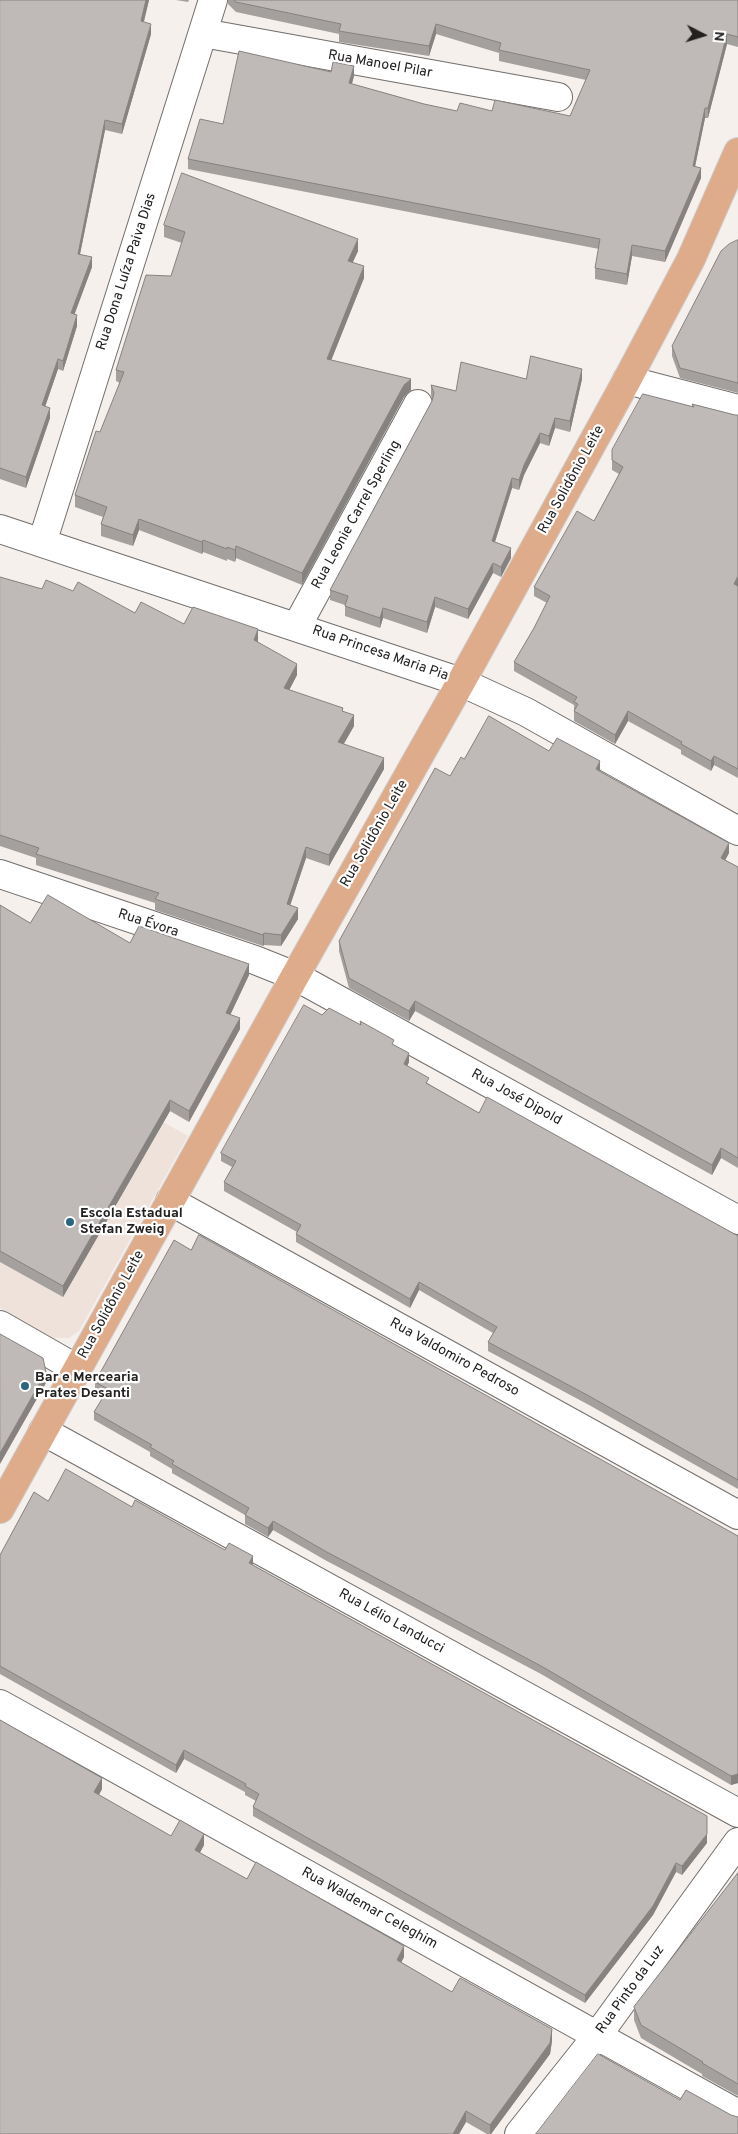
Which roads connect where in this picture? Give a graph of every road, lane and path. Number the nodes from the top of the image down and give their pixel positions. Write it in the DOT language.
graph roads {
  1 [pos="213,0"];
  2 [pos="203,33"];
  3 [pos="558,97"];
  4 [pos="738,152"];
  5 [pos="626,380"];
  6 [pos="418,404"];
  7 [pos="738,409"];
  8 [pos="0,529"];
  9 [pos="42,543"];
  10 [pos="297,626"];
  11 [pos="461,682"];
  12 [pos="738,831"];
  13 [pos="0,874"];
  14 [pos="295,976"];
  15 [pos="170,1201"];
  16 [pos="738,1220"];
  17 [pos="0,1325"];
  18 [pos="77,1369"];
  19 [pos="43,1431"];
  20 [pos="0,1509"];
  21 [pos="738,1515"];
  22 [pos="0,1704"];
  23 [pos="738,1813"];
  24 [pos="738,1842"];
  25 [pos="597,2036"];
  26 [pos="738,2114"];
  27 [pos="519,2134"];
  1 -- 2 [label="street, Rua Dona Luíza Paiva Dias"];
  2 -- 3 [label="street, Rua Manoel Pilar"];
  2 -- 9 [label="street, Rua Dona Luíza Paiva Dias"];
  4 -- 5 [label="main road, Rua Solidônio Leite"];
  5 -- 7 [label="street"];
  5 -- 11 [label="main road, Rua Solidônio Leite"];
  6 -- 10 [label="street, Rua Leonie Carrel Sperling"];
  8 -- 9 [label="street, Rua Princesa Maria Pia"];
  9 -- 10 [label="street, Rua Princesa Maria Pia"];
  10 -- 11 [label="street, Rua Princesa Maria Pia"];
  11 -- 12 [label="street, Rua Princesa Maria Pia"];
  11 -- 14 [label="main road, Rua Solidônio Leite"];
  13 -- 14 [label="street, Rua Évora"];
  14 -- 15 [label="main road, Rua Solidônio Leite"];
  14 -- 16 [label="street, Rua José Dipold"];
  15 -- 18 [label="main road, Rua Solidônio Leite"];
  15 -- 21 [label="street, Rua Valdomiro Pedroso"];
  17 -- 18 [label="street"];
  18 -- 19 [label="main road, Rua Solidônio Leite"];
  19 -- 20 [label="main road, Rua Solidônio Leite"];
  19 -- 23 [label="street, Rua Lélio Landucci"];
  22 -- 25 [label="street, Rua Waldemar Celeghim"];
  24 -- 25 [label="street, Rua Pinto da Luz"];
  25 -- 26 [label="street, Rua Waldemar Celeghim"];
  25 -- 27 [label="street, Rua Pinto da Luz"];
}
